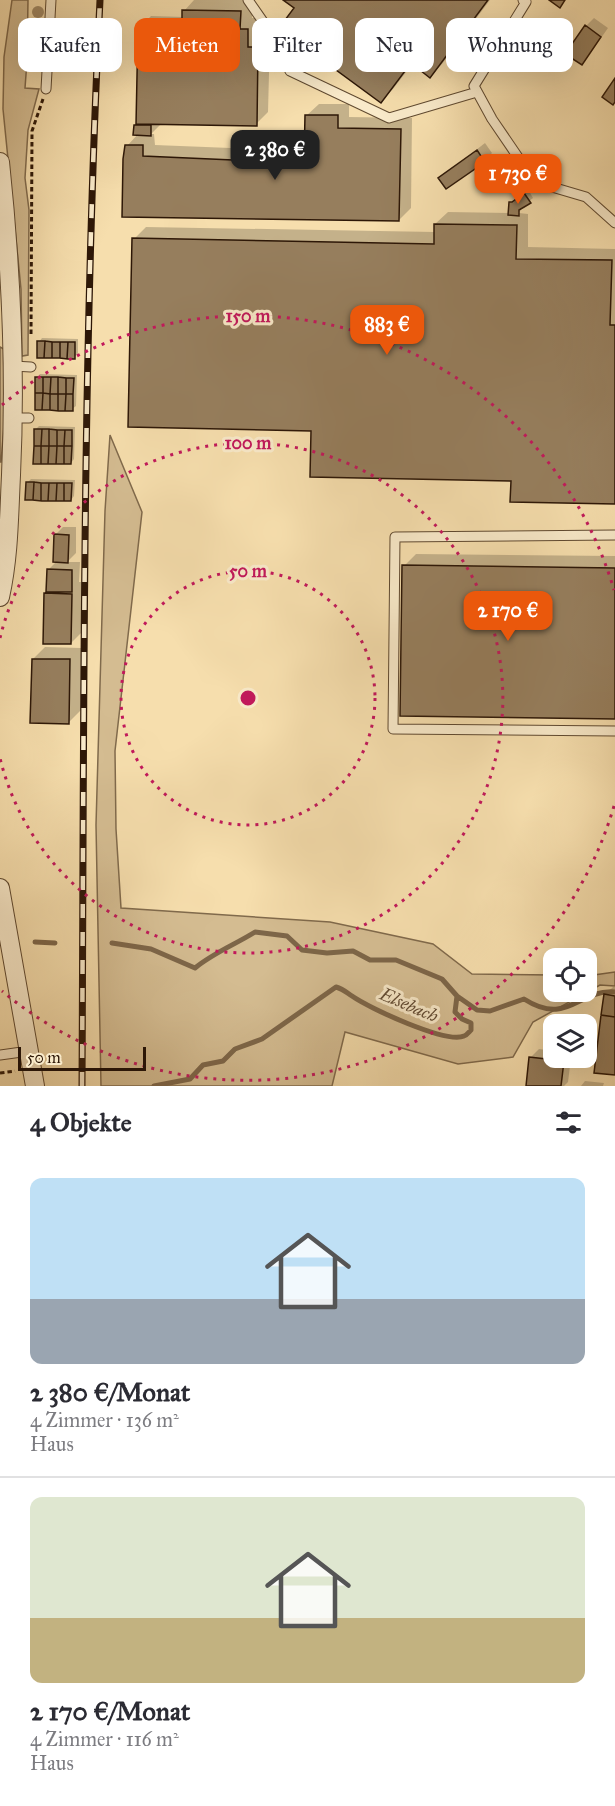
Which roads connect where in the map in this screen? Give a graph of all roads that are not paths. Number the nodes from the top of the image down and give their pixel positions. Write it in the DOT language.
graph roads {
  1 [pos="51,0"];
  2 [pos="248,0"];
  3 [pos="523,0"];
  4 [pos="46,89"];
  5 [pos="477,92"];
  6 [pos="0,162"];
  7 [pos="615,223"];
  8 [pos="7,338"];
  9 [pos="615,535"];
  10 [pos="0,597"];
  11 [pos="615,731"];
  12 [pos="0,888"];
  13 [pos="29,1051"];
  14 [pos="0,1055"];
  15 [pos="35,1086"];
  1 -- 4 [label="lane"];
  2 -- 5 [label="lane"];
  3 -- 5 [label="lane"];
  5 -- 7 [label="lane"];
  6 -- 8 [label="street"];
  8 -- 10 [label="street"];
  9 -- 11 [label="lane"];
  12 -- 13 [label="street"];
  13 -- 14 [label="lane"];
  13 -- 15 [label="street"];
}
